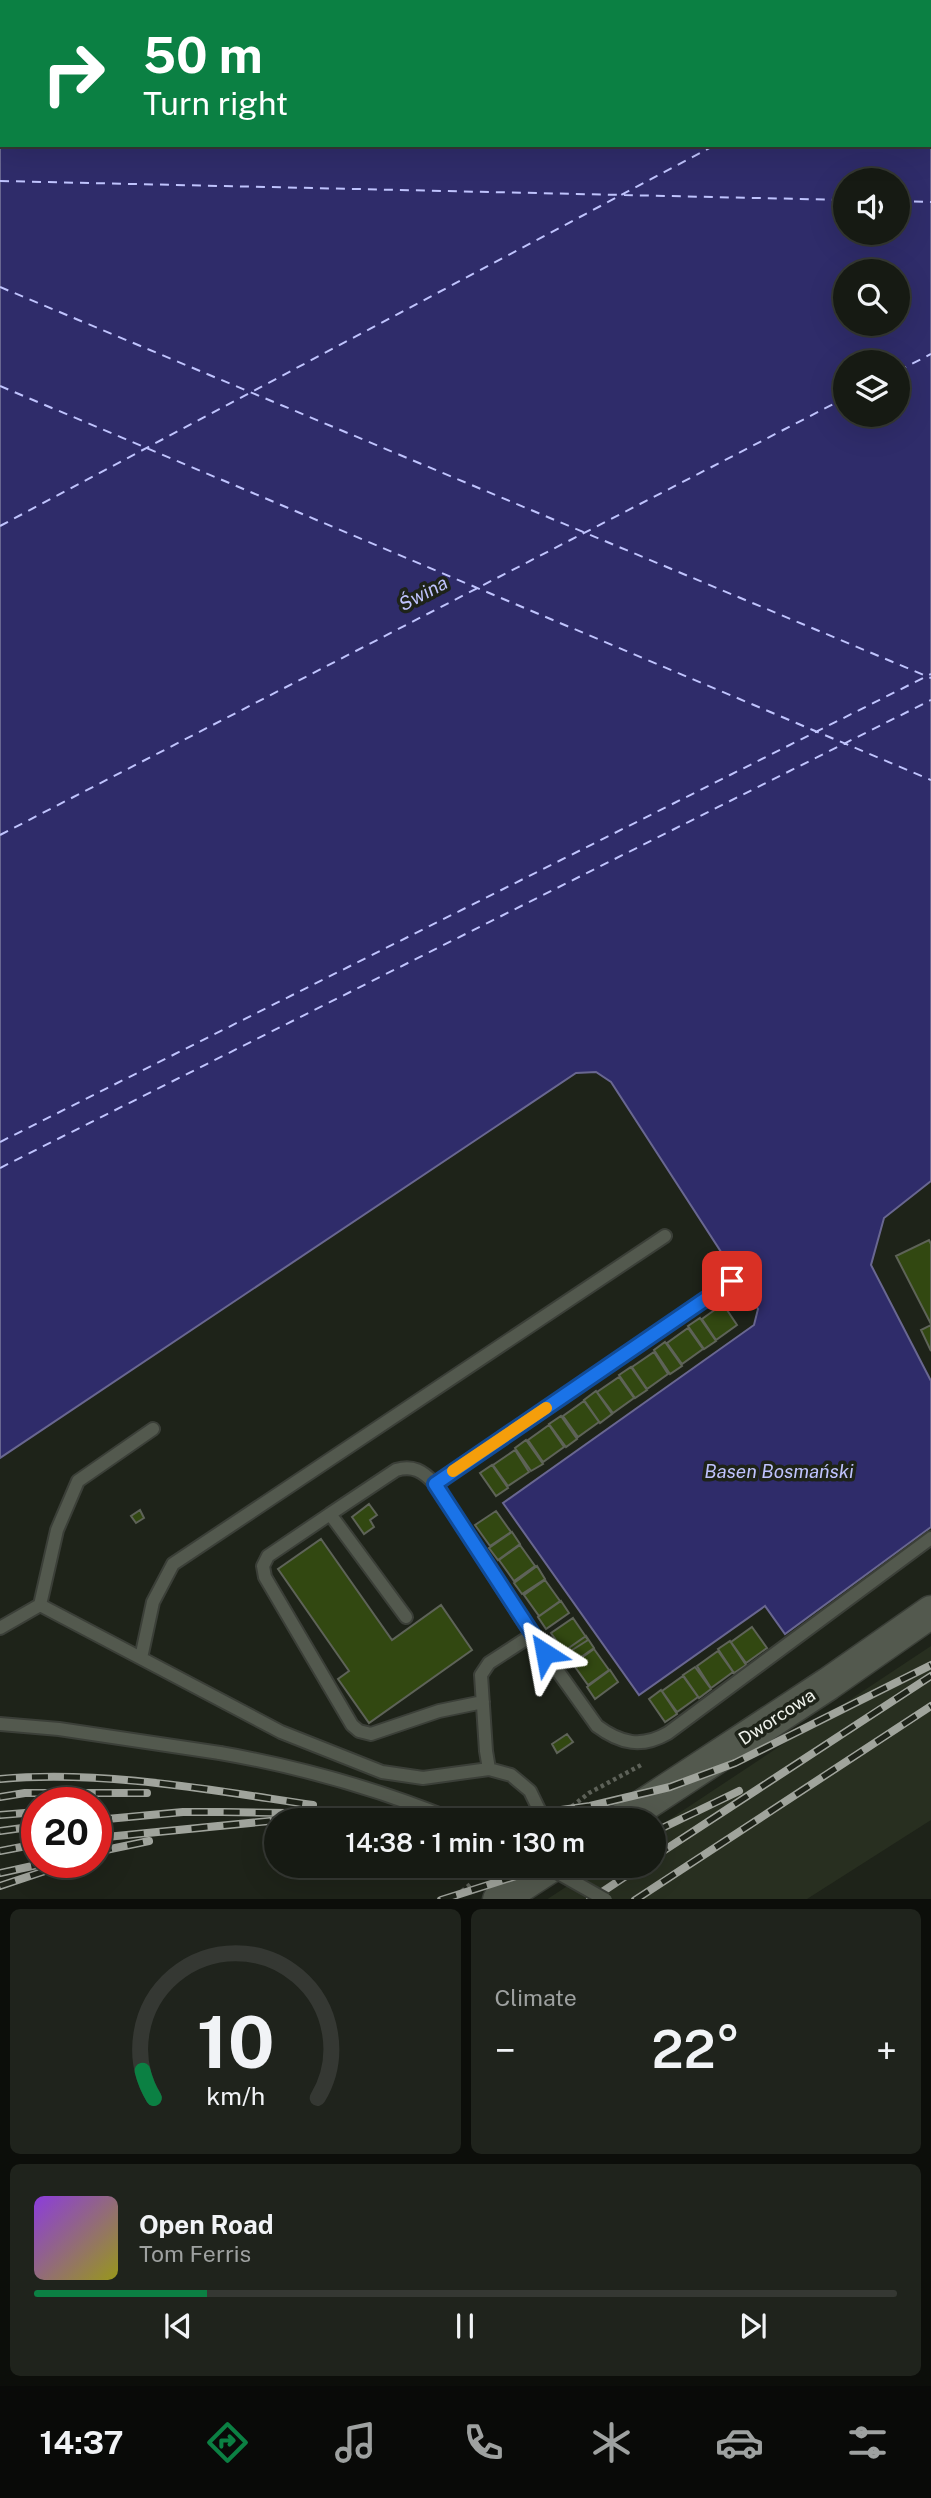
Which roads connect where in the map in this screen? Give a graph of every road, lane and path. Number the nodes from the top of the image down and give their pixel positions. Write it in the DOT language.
graph roads {
  1 [pos="665,1236"];
  2 [pos="732,1281"];
  3 [pos="153,1429"];
  4 [pos="435,1484"];
  5 [pos="330,1514"];
  6 [pos="931,1538"];
  7 [pos="40,1605"];
  8 [pos="931,1612"];
  9 [pos="406,1617"];
  10 [pos="0,1628"];
  11 [pos="532,1635"];
  12 [pos="141,1658"];
  13 [pos="483,1702"];
  14 [pos="0,1724"];
  15 [pos="489,1769"];
  16 [pos="589,1793"];
  17 [pos="425,1808"];
  18 [pos="538,1808"];
  19 [pos="570,1808"];
  20 [pos="639,1808"];
  21 [pos="532,1878"];
  22 [pos="568,1878"];
  23 [pos="499,1899"];
  24 [pos="606,1899"];
  1 -- 12 [label="lane"];
  2 -- 4 [label="lane"];
  3 -- 7 [label="lane"];
  4 -- 5 [label="lane"];
  4 -- 11 [label="lane"];
  5 -- 9 [label="lane"];
  5 -- 13 [label="lane"];
  6 -- 11 [label="lane"];
  7 -- 10 [label="lane"];
  7 -- 12 [label="lane"];
  8 -- 20 [label="street, Dworcowa"];
  11 -- 13 [label="lane"];
  12 -- 15 [label="lane"];
  13 -- 15 [label="lane"];
  14 -- 17 [label="lane, bridge"];
  15 -- 18 [label="lane"];
  16 -- 19 [label="path"];
  21 -- 23 [label="street"];
  22 -- 24 [label="lane, bridge"];
}
